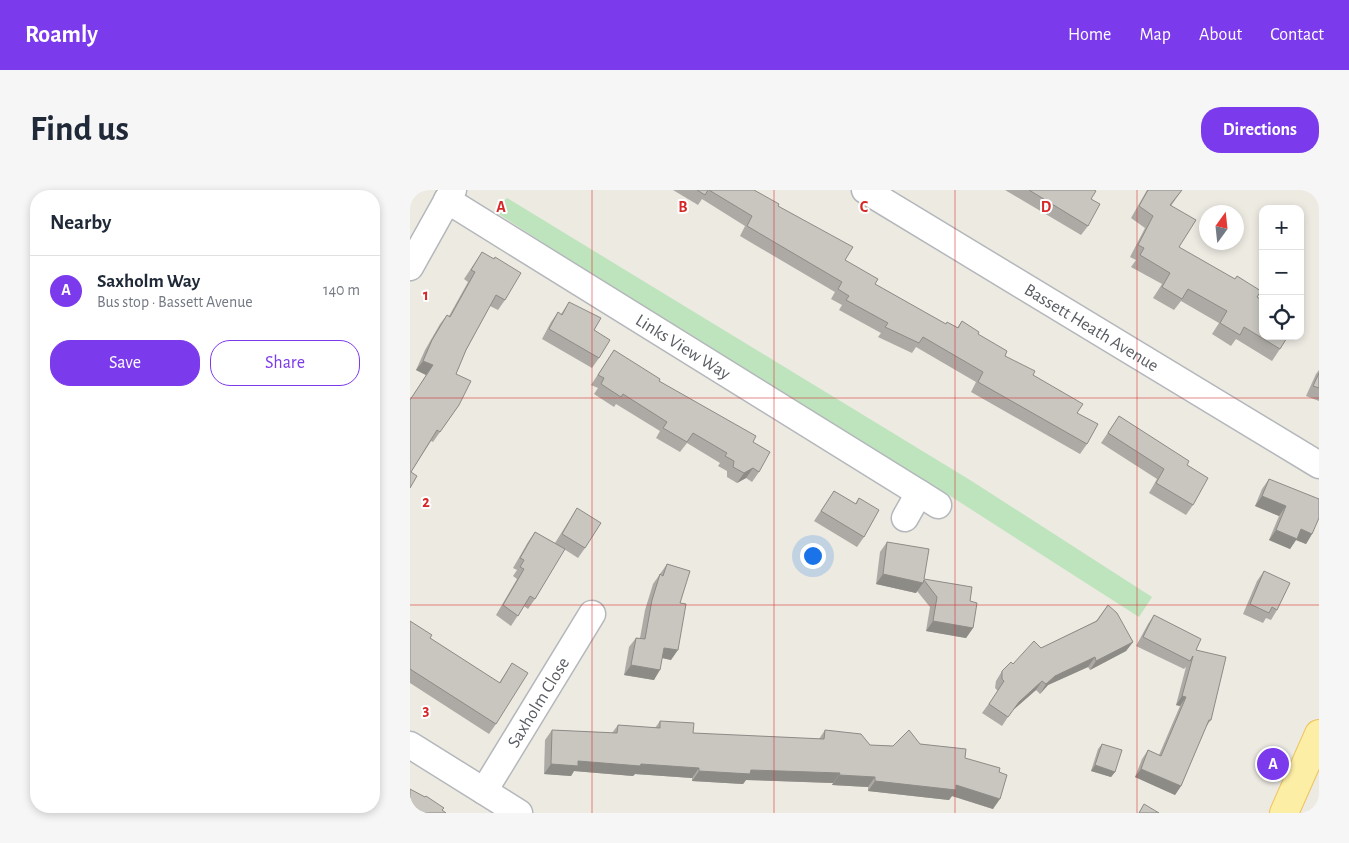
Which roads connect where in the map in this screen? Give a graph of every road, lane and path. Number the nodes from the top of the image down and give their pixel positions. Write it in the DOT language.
graph roads {
  1 [pos="865,190"];
  2 [pos="450,195"];
  3 [pos="410,267"];
  4 [pos="1319,465"];
  5 [pos="905,518"];
  6 [pos="592,614"];
  7 [pos="1319,734"];
  8 [pos="410,745"];
  9 [pos="484,791"];
  10 [pos="519,813"];
  11 [pos="1284,813"];
  1 -- 4 [label="street, Bassett Heath Avenue"];
  2 -- 3 [label="street"];
  2 -- 5 [label="street, Links View Way"];
  6 -- 9 [label="street, Saxholm Close"];
  7 -- 11 [label="main road"];
  8 -- 9 [label="street"];
  9 -- 10 [label="street"];
}
